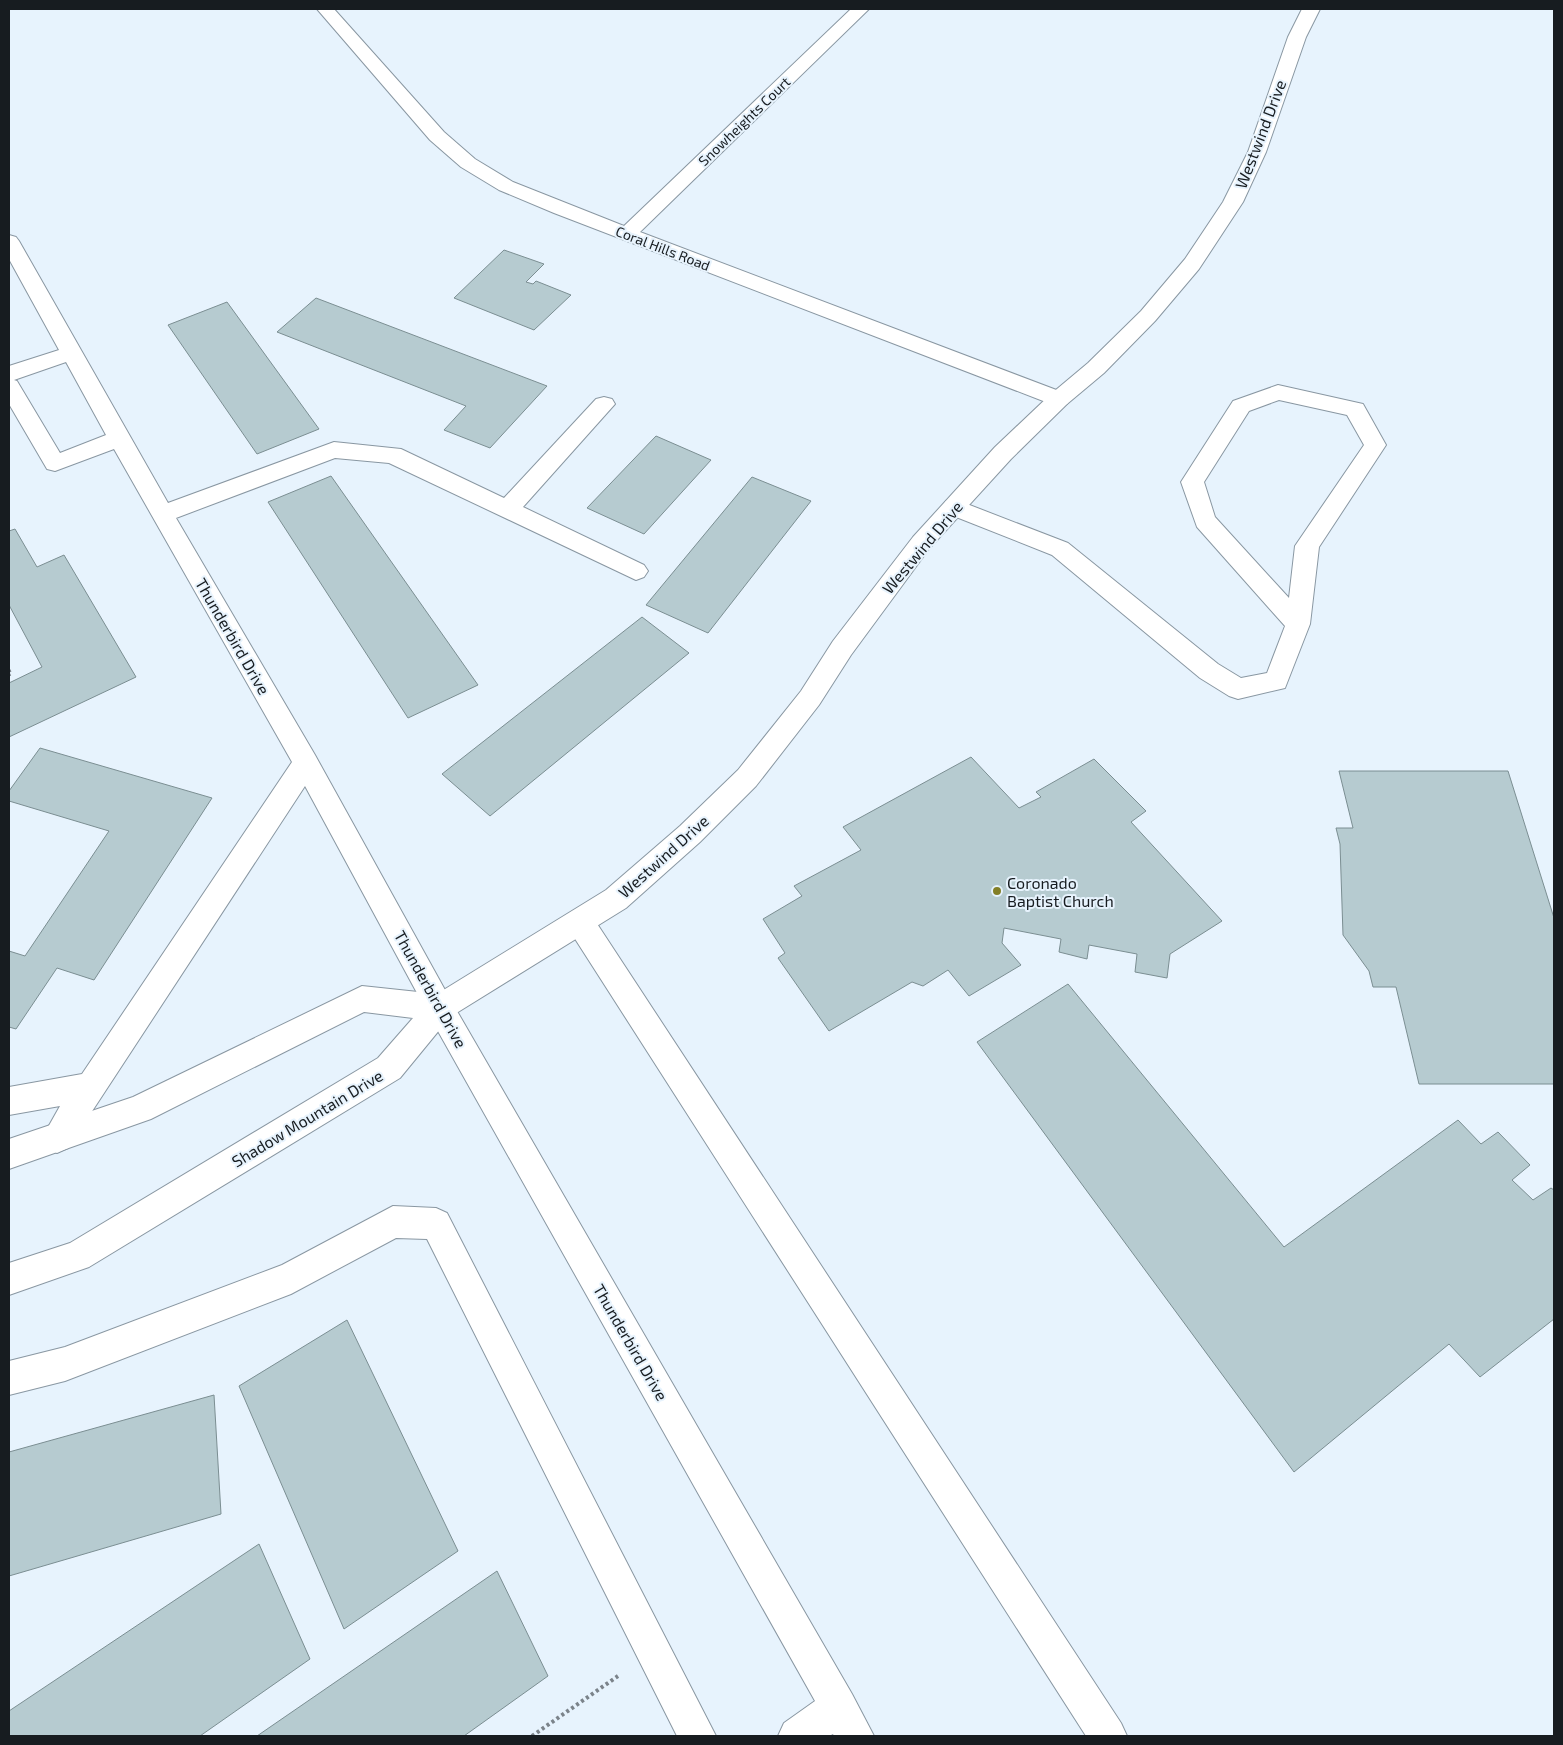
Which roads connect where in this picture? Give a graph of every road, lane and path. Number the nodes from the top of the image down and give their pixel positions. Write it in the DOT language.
graph roads {
  1 [pos="325,9"];
  2 [pos="861,9"];
  3 [pos="1311,9"];
  4 [pos="627,234"];
  5 [pos="9,241"];
  6 [pos="71,352"];
  7 [pos="9,374"];
  8 [pos="9,386"];
  9 [pos="1059,400"];
  10 [pos="604,404"];
  11 [pos="119,439"];
  12 [pos="954,507"];
  13 [pos="507,510"];
  14 [pos="163,514"];
  15 [pos="636,571"];
  16 [pos="1298,624"];
  17 [pos="9,670"];
  18 [pos="9,675"];
  19 [pos="306,763"];
  20 [pos="580,922"];
  21 [pos="440,1008"];
  22 [pos="91,1087"];
  23 [pos="9,1101"];
  24 [pos="57,1138"];
  25 [pos="9,1154"];
  26 [pos="9,1279"];
  27 [pos="9,1378"];
  28 [pos="654,1651"];
  29 [pos="847,1722"];
  30 [pos="532,1736"];
  31 [pos="697,1736"];
  32 [pos="797,1736"];
  33 [pos="1108,1736"];
  1 -- 4 [label="street, Coral Hills Road"];
  2 -- 4 [label="street, Snowheights Court"];
  3 -- 9 [label="street, Westwind Drive"];
  4 -- 9 [label="street, Coral Hills Road"];
  5 -- 6 [label="street, Thunderbird Drive"];
  6 -- 7 [label="street"];
  6 -- 11 [label="street, Thunderbird Drive"];
  8 -- 11 [label="street"];
  9 -- 12 [label="street, Westwind Drive"];
  10 -- 13 [label="street"];
  11 -- 14 [label="street, Thunderbird Drive"];
  12 -- 16 [label="street"];
  12 -- 20 [label="street, Westwind Drive"];
  13 -- 14 [label="street"];
  13 -- 15 [label="street"];
  14 -- 19 [label="street, Thunderbird Drive"];
  16 -- 16 [label="street"];
  17 -- 18 [label="path"];
  19 -- 21 [label="street, Thunderbird Drive"];
  19 -- 22 [label="street"];
  20 -- 21 [label="street, Westwind Drive"];
  20 -- 33 [label="street"];
  21 -- 24 [label="street"];
  21 -- 26 [label="street, Shadow Mountain Drive"];
  21 -- 29 [label="street, Thunderbird Drive"];
  22 -- 23 [label="street"];
  22 -- 24 [label="street"];
  24 -- 25 [label="street"];
  27 -- 28 [label="street"];
  28 -- 30 [label="path"];
  28 -- 31 [label="street"];
  29 -- 32 [label="street"];
}
